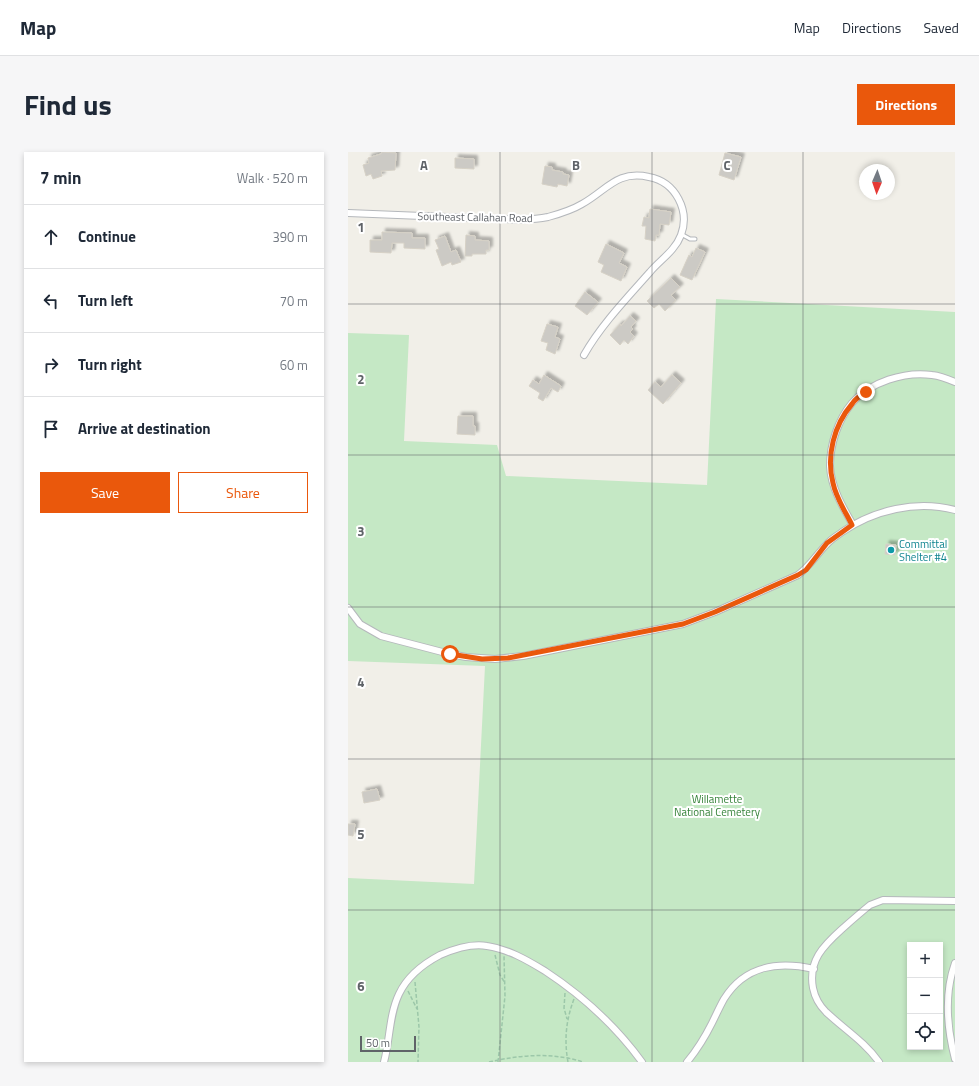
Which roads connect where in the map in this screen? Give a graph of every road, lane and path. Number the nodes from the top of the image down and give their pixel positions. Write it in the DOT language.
graph roads {
  1 [pos="348,213"];
  2 [pos="681,234"];
  3 [pos="695,239"];
  4 [pos="584,355"];
  5 [pos="955,382"];
  6 [pos="955,510"];
  7 [pos="852,525"];
  8 [pos="348,608"];
  9 [pos="955,901"];
  10 [pos="493,947"];
  11 [pos="503,949"];
  12 [pos="955,963"];
  13 [pos="814,968"];
  14 [pos="413,974"];
  15 [pos="505,983"];
  16 [pos="405,984"];
  17 [pos="566,985"];
  18 [pos="577,993"];
  19 [pos="418,1011"];
  20 [pos="567,1020"];
  21 [pos="567,1058"];
  22 [pos="955,1059"];
  23 [pos="498,1061"];
  24 [pos="384,1062"];
  25 [pos="418,1062"];
  26 [pos="489,1062"];
  27 [pos="568,1062"];
  28 [pos="583,1062"];
  29 [pos="642,1062"];
  30 [pos="687,1062"];
  31 [pos="880,1062"];
  1 -- 2 [label="street, Southeast Callahan Road"];
  2 -- 3 [label="lane"];
  2 -- 4 [label="street, Southeast Callahan Road"];
  5 -- 7 [label="street"];
  6 -- 7 [label="street"];
  7 -- 8 [label="street"];
  9 -- 13 [label="street"];
  10 -- 11 [label="street"];
  10 -- 14 [label="street"];
  10 -- 15 [label="path"];
  11 -- 15 [label="path"];
  11 -- 17 [label="street"];
  12 -- 22 [label="street"];
  13 -- 30 [label="street"];
  13 -- 31 [label="street"];
  14 -- 16 [label="street"];
  14 -- 19 [label="path"];
  15 -- 23 [label="path"];
  16 -- 19 [label="path"];
  16 -- 24 [label="street"];
  17 -- 18 [label="street"];
  17 -- 20 [label="path"];
  18 -- 20 [label="path"];
  18 -- 29 [label="street"];
  19 -- 25 [label="path"];
  20 -- 21 [label="path"];
  21 -- 23 [label="path"];
  21 -- 27 [label="path"];
  21 -- 28 [label="path"];
  23 -- 26 [label="path"];
}
